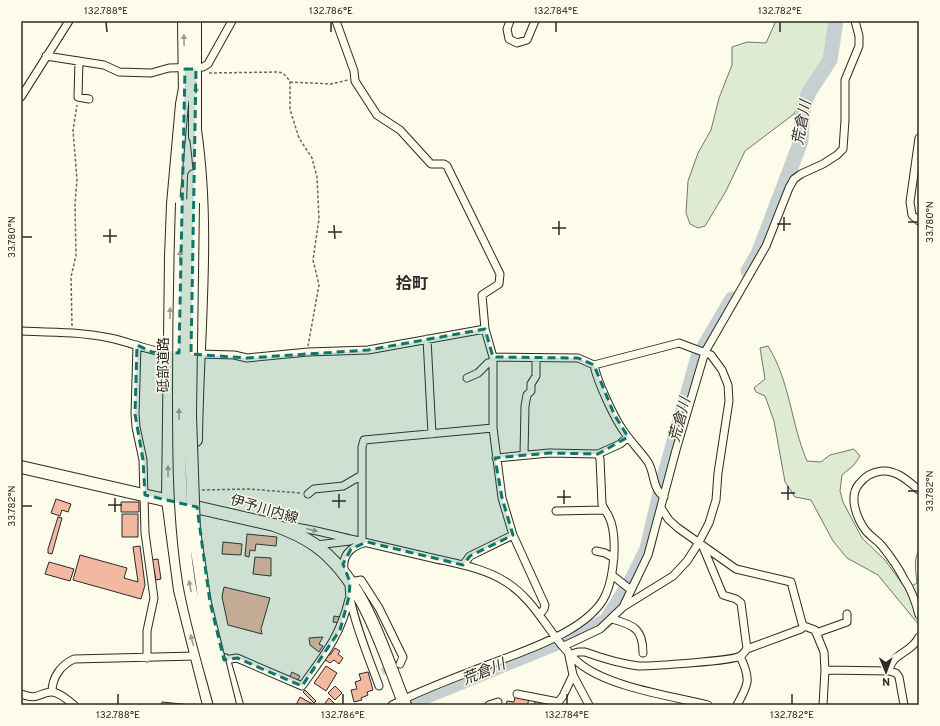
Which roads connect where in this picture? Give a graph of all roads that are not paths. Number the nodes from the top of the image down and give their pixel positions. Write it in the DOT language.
graph roads {
  1 [pos="69,21"];
  2 [pos="184,21"];
  3 [pos="195,21"];
  4 [pos="232,21"];
  5 [pos="336,21"];
  6 [pos="510,21"];
  7 [pos="535,21"];
  8 [pos="855,21"];
  9 [pos="46,56"];
  10 [pos="79,61"];
  11 [pos="192,70"];
  12 [pos="185,88"];
  13 [pos="21,96"];
  14 [pos="89,99"];
  15 [pos="195,130"];
  16 [pos="919,138"];
  17 [pos="188,203"];
  18 [pos="919,221"];
  19 [pos="484,329"];
  20 [pos="21,331"];
  21 [pos="427,339"];
  22 [pos="137,345"];
  23 [pos="706,352"];
  24 [pos="169,353"];
  25 [pos="198,354"];
  26 [pos="536,359"];
  27 [pos="493,360"];
  28 [pos="594,366"];
  29 [pos="467,378"];
  30 [pos="492,428"];
  31 [pos="432,434"];
  32 [pos="628,437"];
  33 [pos="598,454"];
  34 [pos="524,455"];
  35 [pos="496,458"];
  36 [pos="21,466"];
  37 [pos="362,475"];
  38 [pos="919,490"];
  39 [pos="308,494"];
  40 [pos="145,495"];
  41 [pos="664,497"];
  42 [pos="168,500"];
  43 [pos="197,507"];
  44 [pos="661,508"];
  45 [pos="604,510"];
  46 [pos="556,511"];
  47 [pos="274,525"];
  48 [pos="513,535"];
  49 [pos="362,542"];
  50 [pos="316,545"];
  51 [pos="701,545"];
  52 [pos="596,551"];
  53 [pos="614,558"];
  54 [pos="463,565"];
  55 [pos="612,575"];
  56 [pos="348,579"];
  57 [pos="631,590"];
  58 [pos="349,597"];
  59 [pos="623,607"];
  60 [pos="540,614"];
  61 [pos="847,614"];
  62 [pos="919,615"];
  63 [pos="612,619"];
  64 [pos="804,626"];
  65 [pos="816,633"];
  66 [pos="919,637"];
  67 [pos="563,645"];
  68 [pos="747,649"];
  69 [pos="643,653"];
  70 [pos="196,656"];
  71 [pos="740,656"];
  72 [pos="147,658"];
  73 [pos="224,660"];
  74 [pos="400,664"];
  75 [pos="825,670"];
  76 [pos="889,671"];
  77 [pos="573,675"];
  78 [pos="380,686"];
  79 [pos="52,692"];
  80 [pos="517,694"];
  81 [pos="21,695"];
  82 [pos="404,702"];
  83 [pos="557,704"];
  84 [pos="74,705"];
  85 [pos="209,705"];
  86 [pos="220,705"];
  87 [pos="230,705"];
  88 [pos="237,705"];
  89 [pos="392,705"];
  90 [pos="589,705"];
  91 [pos="708,705"];
  92 [pos="737,705"];
  93 [pos="823,705"];
  94 [pos="904,705"];
  1 -- 9 [label="street"];
  11 -- 2 [label="main road, 砥部道路, one-way"];
  3 -- 11 [label="main road, 砥部道路"];
  4 -- 11 [label="street"];
  5 -- 19 [label="street"];
  6 -- 7 [label="street"];
  8 -- 23 [label="street"];
  9 -- 10 [label="street"];
  9 -- 13 [label="street"];
  10 -- 11 [label="street"];
  10 -- 14 [label="street"];
  11 -- 12 [label="main road, 砥部道路"];
  11 -- 15 [label="main road, 砥部道路, one-way"];
  12 -- 17 [label="main road, 砥部道路"];
  24 -- 12 [label="main road, one-way"];
  15 -- 17 [label="main road, 砥部道路"];
  15 -- 25 [label="main road"];
  16 -- 18 [label="street"];
  86 -- 17 [label="main road, 砥部道路, one-way, bridge"];
  17 -- 87 [label="main road, 砥部道路, bridge"];
  19 -- 21 [label="street"];
  19 -- 27 [label="street"];
  20 -- 22 [label="street"];
  21 -- 25 [label="street"];
  21 -- 31 [label="street"];
  22 -- 24 [label="street"];
  22 -- 40 [label="street"];
  23 -- 28 [label="street"];
  23 -- 41 [label="street"];
  23 -- 51 [label="street"];
  24 -- 25 [label="main road"];
  42 -- 24 [label="main road, one-way"];
  25 -- 43 [label="main road"];
  26 -- 27 [label="street"];
  26 -- 28 [label="street"];
  26 -- 34 [label="street"];
  27 -- 29 [label="street"];
  27 -- 30 [label="street"];
  28 -- 32 [label="street"];
  30 -- 31 [label="street"];
  30 -- 35 [label="street"];
  31 -- 37 [label="street"];
  32 -- 33 [label="street"];
  32 -- 41 [label="street"];
  33 -- 34 [label="street"];
  33 -- 45 [label="street"];
  34 -- 35 [label="street"];
  35 -- 48 [label="street"];
  36 -- 40 [label="main road, 伊予川内線"];
  37 -- 39 [label="street"];
  37 -- 49 [label="street"];
  38 -- 62 [label="street"];
  40 -- 42 [label="main road, 伊予川内線"];
  40 -- 72 [label="street"];
  41 -- 44 [label="street"];
  42 -- 43 [label="main road, 伊予川内線"];
  70 -- 42 [label="main road, one-way"];
  43 -- 47 [label="main road, 伊予川内線"];
  43 -- 73 [label="main road"];
  44 -- 51 [label="street"];
  44 -- 57 [label="street"];
  45 -- 46 [label="street"];
  45 -- 53 [label="street"];
  47 -- 49 [label="street, one-way"];
  47 -- 50 [label="main road, 伊予川内線"];
  48 -- 54 [label="street"];
  48 -- 60 [label="street"];
  49 -- 50 [label="street"];
  49 -- 54 [label="street"];
  49 -- 56 [label="street"];
  50 -- 56 [label="main road, 伊予川内線"];
  51 -- 59 [label="street"];
  51 -- 64 [label="street"];
  51 -- 68 [label="street"];
  52 -- 53 [label="street"];
  53 -- 55 [label="street"];
  54 -- 60 [label="street"];
  55 -- 57 [label="street"];
  55 -- 67 [label="street"];
  56 -- 58 [label="street"];
  56 -- 74 [label="street"];
  56 -- 82 [label="main road, 伊予川内線"];
  57 -- 59 [label="street"];
  58 -- 73 [label="street"];
  58 -- 78 [label="street"];
  59 -- 63 [label="street"];
  60 -- 67 [label="street"];
  61 -- 65 [label="street"];
  63 -- 67 [label="street"];
  63 -- 69 [label="street"];
  64 -- 65 [label="street"];
  64 -- 68 [label="street"];
  65 -- 75 [label="street"];
  66 -- 76 [label="street"];
  67 -- 71 [label="street"];
  67 -- 77 [label="street"];
  67 -- 82 [label="street"];
  67 -- 91 [label="street"];
  68 -- 71 [label="street"];
  70 -- 72 [label="street"];
  70 -- 85 [label="main road"];
  71 -- 92 [label="street"];
  72 -- 79 [label="street"];
  73 -- 88 [label="main road"];
  75 -- 76 [label="street"];
  75 -- 93 [label="street"];
  76 -- 94 [label="street"];
  77 -- 83 [label="street"];
  77 -- 90 [label="street"];
  79 -- 81 [label="street"];
  79 -- 84 [label="street"];
  80 -- 83 [label="street"];
  82 -- 89 [label="street"];
}
